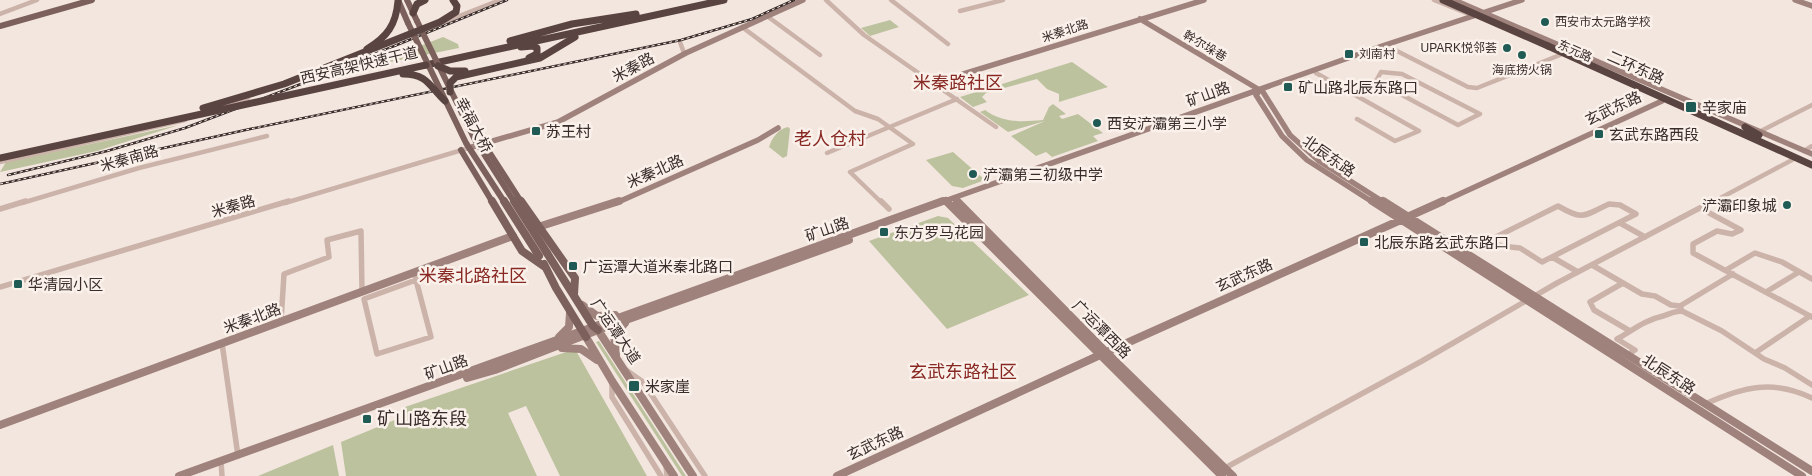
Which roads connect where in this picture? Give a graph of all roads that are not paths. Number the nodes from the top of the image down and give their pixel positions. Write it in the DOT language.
graph roads {
  1 [pos="37,0"];
  2 [pos="79,0"];
  3 [pos="83,0"];
  4 [pos="88,0"];
  5 [pos="92,0"];
  6 [pos="398,0"];
  7 [pos="407,0"];
  8 [pos="425,0"];
  9 [pos="453,0"];
  10 [pos="500,0"];
  11 [pos="706,0"];
  12 [pos="724,0"];
  13 [pos="803,0"];
  14 [pos="826,0"];
  15 [pos="891,0"];
  16 [pos="1003,0"];
  17 [pos="1204,0"];
  18 [pos="1436,0"];
  19 [pos="1443,0"];
  20 [pos="1449,0"];
  21 [pos="1454,0"];
  22 [pos="1459,0"];
  23 [pos="1522,0"];
  24 [pos="1529,0"];
  25 [pos="1795,0"];
  26 [pos="696,4"];
  27 [pos="1464,4"];
  28 [pos="1812,6"];
  29 [pos="960,11"];
  30 [pos="413,13"];
  31 [pos="0,14"];
  32 [pos="1487,14"];
  33 [pos="767,16"];
  34 [pos="1473,16"];
  35 [pos="639,18"];
  36 [pos="1140,19"];
  37 [pos="0,24"];
  38 [pos="742,28"];
  39 [pos="680,42"];
  40 [pos="948,44"];
  41 [pos="385,45"];
  42 [pos="1550,46"];
  43 [pos="1395,50"];
  44 [pos="684,53"];
  45 [pos="820,55"];
  46 [pos="1560,55"];
  47 [pos="1585,57"];
  48 [pos="453,59"];
  49 [pos="1577,59"];
  50 [pos="343,61"];
  51 [pos="426,63"];
  52 [pos="438,66"];
  53 [pos="1316,73"];
  54 [pos="1622,76"];
  55 [pos="1613,79"];
  56 [pos="934,83"];
  57 [pos="450,92"];
  58 [pos="1260,92"];
  59 [pos="261,97"];
  60 [pos="957,99"];
  61 [pos="445,101"];
  62 [pos="1662,101"];
  63 [pos="1812,105"];
  64 [pos="1480,114"];
  65 [pos="164,118"];
  66 [pos="1357,119"];
  67 [pos="890,126"];
  68 [pos="1745,126"];
  69 [pos="996,127"];
  70 [pos="778,128"];
  71 [pos="1735,130"];
  72 [pos="1758,132"];
  73 [pos="267,136"];
  74 [pos="1768,140"];
  75 [pos="484,144"];
  76 [pos="1758,144"];
  77 [pos="1812,146"];
  78 [pos="472,147"];
  79 [pos="461,151"];
  80 [pos="1804,151"];
  81 [pos="0,153"];
  82 [pos="827,153"];
  83 [pos="1812,154"];
  84 [pos="0,158"];
  85 [pos="1792,160"];
  86 [pos="1812,160"];
  87 [pos="0,162"];
  88 [pos="1812,165"];
  89 [pos="1812,169"];
  90 [pos="952,201"];
  91 [pos="1700,208"];
  92 [pos="0,209"];
  93 [pos="889,209"];
  94 [pos="1406,219"];
  95 [pos="1620,223"];
  96 [pos="538,227"];
  97 [pos="513,236"];
  98 [pos="1645,237"];
  99 [pos="543,255"];
  100 [pos="1552,257"];
  101 [pos="1592,265"];
  102 [pos="546,267"];
  103 [pos="1726,270"];
  104 [pos="1578,272"];
  105 [pos="1799,272"];
  106 [pos="1733,274"];
  107 [pos="415,276"];
  108 [pos="1812,279"];
  109 [pos="1623,283"];
  110 [pos="0,285"];
  111 [pos="362,292"];
  112 [pos="1766,292"];
  113 [pos="577,298"];
  114 [pos="1532,298"];
  115 [pos="1673,308"];
  116 [pos="1681,309"];
  117 [pos="570,310"];
  118 [pos="644,311"];
  119 [pos="1811,316"];
  120 [pos="282,321"];
  121 [pos="596,328"];
  122 [pos="1630,331"];
  123 [pos="584,334"];
  124 [pos="222,343"];
  125 [pos="543,346"];
  126 [pos="1103,353"];
  127 [pos="1755,353"];
  128 [pos="538,355"];
  129 [pos="1627,355"];
  130 [pos="617,358"];
  131 [pos="603,366"];
  132 [pos="625,369"];
  133 [pos="612,381"];
  134 [pos="1812,385"];
  135 [pos="1812,398"];
  136 [pos="1705,404"];
  137 [pos="0,425"];
  138 [pos="238,456"];
  139 [pos="221,463"];
  140 [pos="666,463"];
  141 [pos="1812,471"];
  142 [pos="1223,472"];
  143 [pos="179,476"];
  144 [pos="191,476"];
  145 [pos="222,476"];
  146 [pos="661,476"];
  147 [pos="667,476"];
  148 [pos="674,476"];
  149 [pos="693,476"];
  150 [pos="706,476"];
  151 [pos="837,476"];
  152 [pos="1233,476"];
  153 [pos="1802,476"];
  1 -- 31 [label="street"];
  2 -- 37 [label="main road"];
  3 -- 37 [label="main road"];
  4 -- 37 [label="main road"];
  5 -- 37 [label="main road"];
  6 -- 50 [label="highway, bridge"];
  6 -- 61 [label="main road, 幸福大桥, bridge"];
  7 -- 30 [label="main road, 幸福大桥"];
  8 -- 30 [label="highway"];
  9 -- 50 [label="highway, bridge"];
  10 -- 41 [label="street"];
  11 -- 26 [label="highway, 西安高架快速干道"];
  12 -- 26 [label="highway, 西安高架快速干道"];
  13 -- 33 [label="street, 米秦路"];
  14 -- 56 [label="street"];
  15 -- 40 [label="street"];
  16 -- 29 [label="street"];
  17 -- 36 [label="street, 米秦北路"];
  18 -- 34 [label="street, 东元路"];
  19 -- 42 [label="highway, 二环东路, bridge"];
  20 -- 42 [label="highway, 二环东路, bridge"];
  21 -- 27 [label="street, 东元路"];
  22 -- 27 [label="street"];
  23 -- 32 [label="street"];
  24 -- 32 [label="street"];
  25 -- 28 [label="street"];
  26 -- 35 [label="highway, 西安高架快速干道"];
  26 -- 51 [label="highway, 西安高架快速干道"];
  27 -- 32 [label="street, 东元路"];
  30 -- 52 [label="main road, 幸福大桥, bridge"];
  32 -- 34 [label="street, 矿山路"];
  32 -- 47 [label="street, 东元路"];
  33 -- 38 [label="street, 米秦路"];
  33 -- 45 [label="street"];
  34 -- 46 [label="street, 东元路"];
  34 -- 53 [label="street, 矿山路"];
  34 -- 58 [label="street, 矿山路"];
  35 -- 48 [label="highway, 西安高架快速干道"];
  35 -- 57 [label="highway, bridge"];
  36 -- 56 [label="street, 米秦北路"];
  36 -- 58 [label="street, 幹尔垛巷"];
  38 -- 44 [label="street, 米秦路"];
  38 -- 67 [label="street"];
  39 -- 44 [label="street"];
  42 -- 49 [label="highway"];
  42 -- 54 [label="highway, 二环东路"];
  43 -- 46 [label="street"];
  44 -- 75 [label="street, 米秦路"];
  46 -- 55 [label="street, 东元路"];
  47 -- 54 [label="highway"];
  47 -- 68 [label="street, 东元路"];
  48 -- 51 [label="highway, 西安高架快速干道"];
  48 -- 52 [label="highway, bridge"];
  49 -- 55 [label="highway"];
  49 -- 71 [label="highway"];
  50 -- 65 [label="highway, bridge"];
  51 -- 59 [label="highway, 西安高架快速干道, bridge"];
  51 -- 65 [label="highway, 西安高架快速干道, bridge"];
  52 -- 57 [label="main road, 幸福大桥, bridge"];
  53 -- 58 [label="street, 矿山路"];
  53 -- 66 [label="street"];
  54 -- 74 [label="highway, 二环东路"];
  55 -- 62 [label="street, 东元路"];
  56 -- 60 [label="street"];
  57 -- 99 [label="main road, 幸福大桥, bridge"];
  58 -- 90 [label="street, 矿山路"];
  58 -- 94 [label="street, 北辰东路"];
  59 -- 61 [label="highway, bridge"];
  59 -- 84 [label="highway, 西安高架快速干道, bridge"];
  59 -- 87 [label="street"];
  60 -- 67 [label="street"];
  60 -- 69 [label="street"];
  61 -- 99 [label="main road, 幸福大桥, bridge"];
  62 -- 76 [label="street, 东元路"];
  62 -- 94 [label="street, 玄武东路"];
  63 -- 72 [label="street"];
  64 -- 64 [label="street"];
  65 -- 81 [label="highway, 西安高架快速干道"];
  67 -- 82 [label="street"];
  67 -- 93 [label="street"];
  68 -- 72 [label="street, 东元路"];
  68 -- 74 [label="highway"];
  70 -- 96 [label="street, 米秦北路"];
  71 -- 76 [label="highway"];
  71 -- 88 [label="highway"];
  72 -- 80 [label="street, 东元路"];
  73 -- 92 [label="street, 米秦南路"];
  74 -- 86 [label="highway, 二环东路"];
  75 -- 78 [label="street, 米秦路"];
  75 -- 96 [label="main road"];
  76 -- 85 [label="highway"];
  77 -- 80 [label="street"];
  78 -- 79 [label="street, 米秦路"];
  79 -- 97 [label="main road"];
  79 -- 110 [label="street, 米秦路"];
  80 -- 83 [label="street, 东元路"];
  85 -- 89 [label="highway"];
  85 -- 91 [label="street"];
  90 -- 118 [label="street, 矿山路"];
  90 -- 126 [label="street, 广运潭西路"];
  91 -- 98 [label="street"];
  91 -- 103 [label="street"];
  94 -- 114 [label="street, 北辰东路"];
  94 -- 126 [label="street, 玄武东路"];
  95 -- 98 [label="street"];
  95 -- 100 [label="street"];
  95 -- 100 [label="street"];
  96 -- 113 [label="main road"];
  97 -- 102 [label="main road"];
  97 -- 107 [label="street, 米秦北路"];
  98 -- 101 [label="street"];
  99 -- 102 [label="main road, 广运潭大道"];
  99 -- 113 [label="main road, 广运潭大道"];
  100 -- 104 [label="street"];
  101 -- 104 [label="street"];
  101 -- 109 [label="street"];
  102 -- 117 [label="main road, 广运潭大道"];
  103 -- 105 [label="street"];
  103 -- 106 [label="street"];
  104 -- 114 [label="street"];
  105 -- 108 [label="street"];
  105 -- 112 [label="street"];
  106 -- 112 [label="street"];
  106 -- 116 [label="street"];
  107 -- 107 [label="street"];
  107 -- 111 [label="street, 米秦北路"];
  109 -- 115 [label="street"];
  109 -- 122 [label="street"];
  111 -- 120 [label="street, 米秦北路"];
  111 -- 120 [label="street"];
  112 -- 119 [label="street"];
  113 -- 118 [label="street"];
  113 -- 121 [label="main road, 广运潭大道"];
  114 -- 129 [label="street, 北辰东路"];
  114 -- 142 [label="street"];
  114 -- 153 [label="street, 北辰东路"];
  115 -- 116 [label="street"];
  115 -- 122 [label="street"];
  116 -- 127 [label="street"];
  117 -- 123 [label="main road, 广运潭大道"];
  117 -- 125 [label="street"];
  118 -- 121 [label="street, 矿山路"];
  118 -- 130 [label="street"];
  119 -- 127 [label="street"];
  120 -- 124 [label="street, 米秦北路"];
  121 -- 123 [label="street, 矿山路"];
  121 -- 130 [label="street, 广运潭大道"];
  122 -- 129 [label="street"];
  123 -- 125 [label="street, 矿山路"];
  123 -- 128 [label="street, 矿山路"];
  123 -- 131 [label="street, 广运潭大道"];
  124 -- 137 [label="street, 米秦北路"];
  124 -- 138 [label="street"];
  125 -- 138 [label="street, 矿山路"];
  126 -- 142 [label="street, 广运潭西路"];
  126 -- 151 [label="street, 玄武东路"];
  127 -- 134 [label="street"];
  128 -- 131 [label="street"];
  128 -- 139 [label="street, 矿山路"];
  129 -- 136 [label="street, 北辰东路"];
  130 -- 132 [label="street, 广运潭大道"];
  131 -- 133 [label="street, 广运潭大道"];
  132 -- 149 [label="street, 广运潭大道"];
  132 -- 150 [label="street"];
  133 -- 140 [label="street, 广运潭大道"];
  133 -- 146 [label="street"];
  135 -- 136 [label="street"];
  136 -- 141 [label="street, 北辰东路"];
  138 -- 139 [label="street, 矿山路"];
  139 -- 143 [label="street, 矿山路"];
  139 -- 144 [label="street, 矿山路"];
  139 -- 145 [label="street"];
  140 -- 147 [label="street"];
  140 -- 148 [label="street, 广运潭大道"];
  142 -- 152 [label="street, 广运潭西路"];
}
